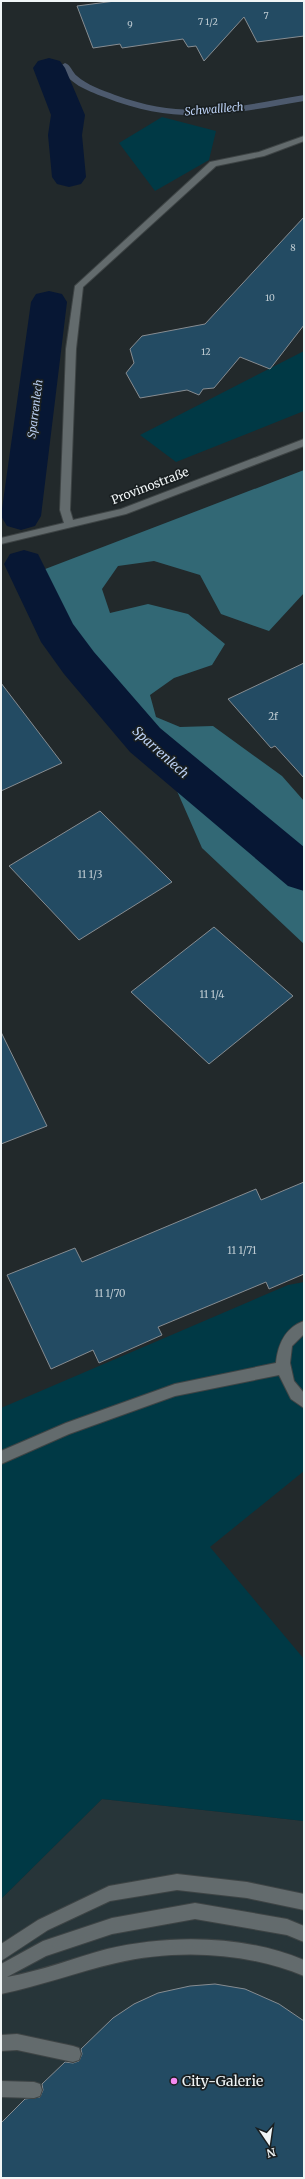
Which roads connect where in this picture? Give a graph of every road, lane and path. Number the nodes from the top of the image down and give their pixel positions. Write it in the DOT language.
graph roads {
  1 [pos="304,138"];
  2 [pos="304,442"];
  3 [pos="70,525"];
  4 [pos="1,541"];
  5 [pos="304,1327"];
  6 [pos="282,1368"];
  7 [pos="304,1402"];
  8 [pos="1,1458"];
  9 [pos="304,1902"];
  10 [pos="304,1934"];
  11 [pos="1,1953"];
  12 [pos="304,1968"];
  13 [pos="1,1972"];
  14 [pos="1,1986"];
  15 [pos="1,2043"];
  16 [pos="73,2054"];
  17 [pos="1,2089"];
  18 [pos="34,2090"];
  1 -- 3 [label="street"];
  2 -- 3 [label="street, Provinostraße"];
  3 -- 4 [label="street, Provinostraße"];
  5 -- 6 [label="street"];
  6 -- 7 [label="street"];
  6 -- 8 [label="street"];
  9 -- 11 [label="street"];
  10 -- 13 [label="street"];
  12 -- 14 [label="street"];
  15 -- 16 [label="street"];
  17 -- 18 [label="street"];
}
